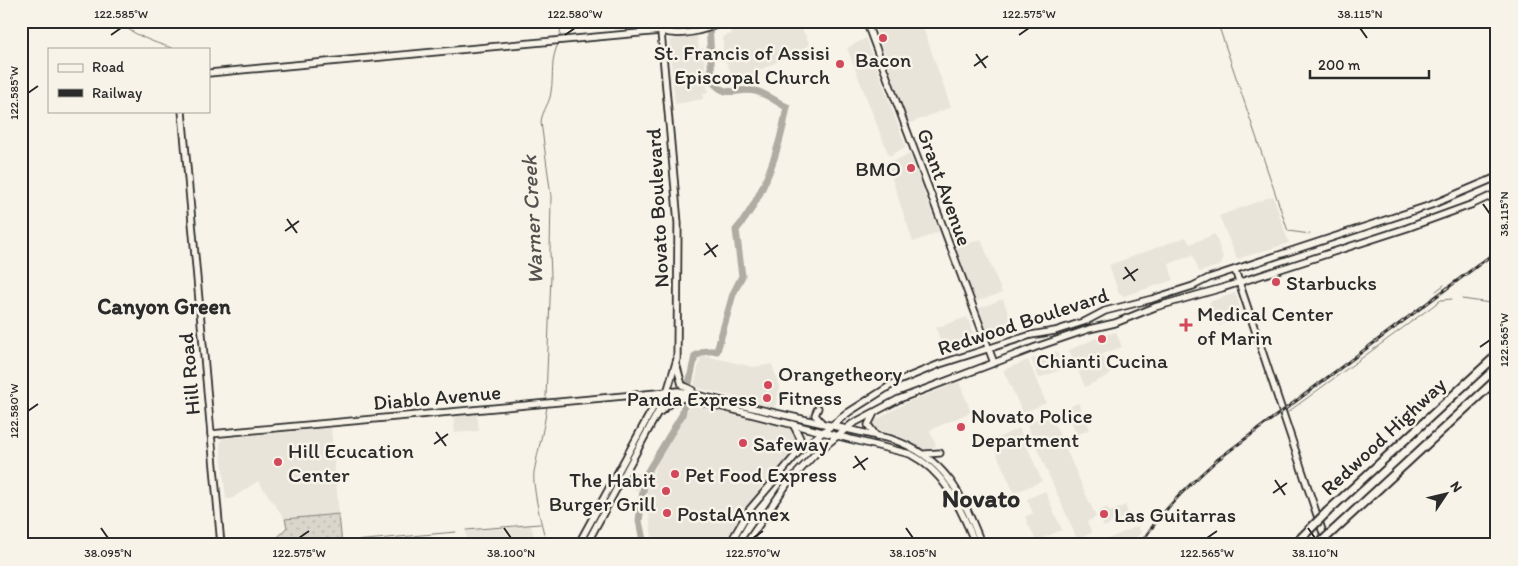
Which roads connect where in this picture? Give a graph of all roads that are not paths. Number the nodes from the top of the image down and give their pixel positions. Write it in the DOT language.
graph roads {
  1 [pos="660,21"];
  2 [pos="866,21"];
  3 [pos="724,22"];
  4 [pos="661,32"];
  5 [pos="210,73"];
  6 [pos="182,112"];
  7 [pos="1497,177"];
  8 [pos="1497,193"];
  9 [pos="1235,270"];
  10 [pos="1239,283"];
  11 [pos="988,350"];
  12 [pos="1497,356"];
  13 [pos="676,359"];
  14 [pos="994,363"];
  15 [pos="1497,378"];
  16 [pos="666,393"];
  17 [pos="645,394"];
  18 [pos="683,394"];
  19 [pos="696,395"];
  20 [pos="732,402"];
  21 [pos="718,407"];
  22 [pos="653,408"];
  23 [pos="818,408"];
  24 [pos="877,410"];
  25 [pos="777,412"];
  26 [pos="654,419"];
  27 [pos="775,421"];
  28 [pos="822,423"];
  29 [pos="793,424"];
  30 [pos="831,426"];
  31 [pos="845,430"];
  32 [pos="823,431"];
  33 [pos="211,434"];
  34 [pos="838,435"];
  35 [pos="877,437"];
  36 [pos="940,453"];
  37 [pos="923,454"];
  38 [pos="790,461"];
  39 [pos="932,465"];
  40 [pos="771,482"];
  41 [pos="781,492"];
  42 [pos="221,545"];
  43 [pos="578,545"];
  44 [pos="586,545"];
  45 [pos="729,545"];
  46 [pos="745,545"];
  47 [pos="976,545"];
  48 [pos="982,545"];
  49 [pos="1294,545"];
  50 [pos="1318,545"];
  51 [pos="1327,545"];
  1 -- 4 [label="main road, Novato Boulevard"];
  2 -- 11 [label="main road, Grant Avenue"];
  3 -- 4 [label="main road"];
  4 -- 5 [label="main road"];
  4 -- 13 [label="main road, Novato Boulevard"];
  6 -- 33 [label="main road, Hill Road"];
  7 -- 9 [label="main road, Redwood Boulevard"];
  8 -- 10 [label="main road, Redwood Boulevard"];
  9 -- 10 [label="main road"];
  9 -- 11 [label="main road, Redwood Boulevard"];
  10 -- 14 [label="main road, Redwood Boulevard"];
  10 -- 51 [label="main road"];
  11 -- 14 [label="main road, Grant Avenue"];
  11 -- 30 [label="main road, Redwood Boulevard"];
  12 -- 49 [label="highway, Redwood Highway, bridge"];
  13 -- 16 [label="main road, Novato Boulevard"];
  13 -- 18 [label="main road"];
  14 -- 24 [label="main road, Redwood Boulevard"];
  15 -- 50 [label="highway, Redwood Highway, bridge"];
  16 -- 17 [label="main road, Diablo Avenue"];
  16 -- 18 [label="main road, Diablo Avenue"];
  16 -- 22 [label="main road"];
  16 -- 26 [label="main road, Novato Boulevard"];
  17 -- 22 [label="main road"];
  17 -- 33 [label="main road, Diablo Avenue"];
  18 -- 19 [label="main road, Diablo Avenue"];
  18 -- 26 [label="main road"];
  19 -- 20 [label="main road, Diablo Avenue"];
  19 -- 21 [label="main road, Diablo Avenue"];
  20 -- 21 [label="main road"];
  20 -- 25 [label="main road, Diablo Avenue"];
  21 -- 27 [label="main road, Diablo Avenue"];
  22 -- 43 [label="main road"];
  23 -- 28 [label="main road"];
  24 -- 31 [label="main road, Redwood Boulevard"];
  24 -- 35 [label="main road"];
  25 -- 27 [label="main road"];
  25 -- 28 [label="main road, Diablo Avenue"];
  26 -- 44 [label="main road, Novato Boulevard"];
  27 -- 29 [label="main road, Diablo Avenue"];
  28 -- 30 [label="main road, Diablo Avenue"];
  29 -- 32 [label="main road, Diablo Avenue"];
  29 -- 38 [label="main road"];
  30 -- 31 [label="main road, Diablo Avenue"];
  30 -- 32 [label="main road, Redwood Boulevard"];
  31 -- 34 [label="main road, Redwood Boulevard"];
  31 -- 35 [label="main road, Diablo Avenue"];
  32 -- 34 [label="main road, Diablo Avenue"];
  32 -- 38 [label="main road, Redwood Boulevard"];
  33 -- 42 [label="main road, Hill Road"];
  34 -- 39 [label="main road, Diablo Avenue"];
  34 -- 41 [label="main road, Redwood Boulevard"];
  35 -- 37 [label="main road, Diablo Avenue"];
  36 -- 37 [label="main road"];
  37 -- 39 [label="main road, Diablo Avenue"];
  38 -- 40 [label="main road, Redwood Boulevard"];
  39 -- 47 [label="main road"];
  39 -- 48 [label="main road"];
  40 -- 41 [label="main road"];
  40 -- 45 [label="main road, Redwood Boulevard"];
  41 -- 46 [label="main road, Redwood Boulevard"];
}
